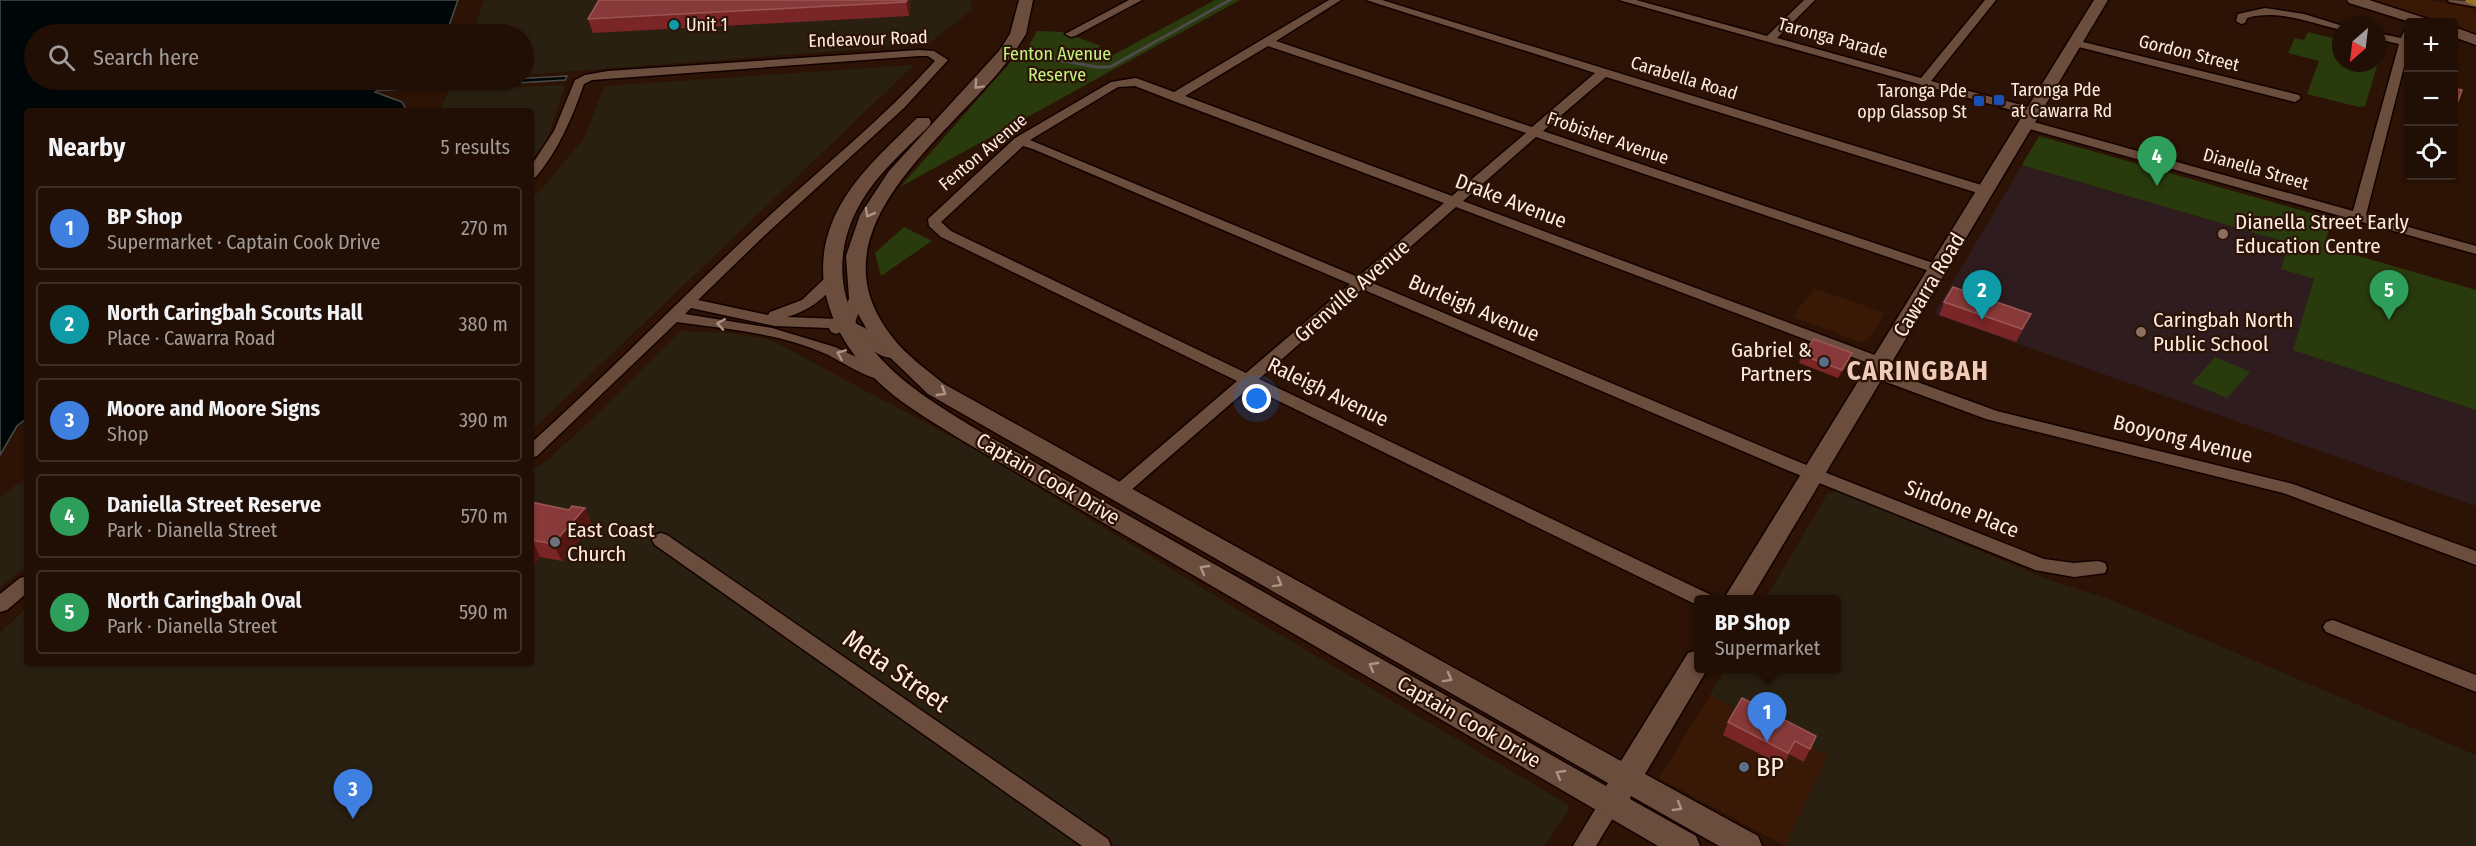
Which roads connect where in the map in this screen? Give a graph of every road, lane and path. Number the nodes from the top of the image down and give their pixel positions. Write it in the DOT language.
graph roads {
  1 [pos="1010,0"];
  2 [pos="1026,0"];
  3 [pos="1137,0"];
  4 [pos="1336,0"];
  5 [pos="1371,0"];
  6 [pos="1624,0"];
  7 [pos="1810,0"];
  8 [pos="1991,0"];
  9 [pos="2101,0"];
  10 [pos="2354,0"];
  11 [pos="2453,0"];
  12 [pos="2475,1"];
  13 [pos="1105,3"];
  14 [pos="1114,12"];
  15 [pos="2241,21"];
  16 [pos="2404,24"];
  17 [pos="2332,25"];
  18 [pos="2404,30"];
  19 [pos="2458,33"];
  20 [pos="1071,34"];
  21 [pos="2386,34"];
  22 [pos="1770,39"];
  23 [pos="2476,40"];
  24 [pos="1266,41"];
  25 [pos="2075,43"];
  26 [pos="2404,60"];
  27 [pos="1604,72"];
  28 [pos="1126,81"];
  29 [pos="1924,82"];
  30 [pos="1175,97"];
  31 [pos="2295,98"];
  32 [pos="2029,118"];
  33 [pos="1536,133"];
  34 [pos="1018,141"];
  35 [pos="534,171"];
  36 [pos="1986,190"];
  37 [pos="1455,202"];
  38 [pos="2359,217"];
  39 [pos="934,224"];
  40 [pos="2476,250"];
  41 [pos="1937,269"];
  42 [pos="831,280"];
  43 [pos="1361,283"];
  44 [pos="858,293"];
  45 [pos="689,303"];
  46 [pos="747,316"];
  47 [pos="675,317"];
  48 [pos="845,324"];
  49 [pos="767,331"];
  50 [pos="1879,368"];
  51 [pos="901,376"];
  52 [pos="1249,379"];
  53 [pos="534,449"];
  54 [pos="1814,474"];
  55 [pos="1109,501"];
  56 [pos="662,540"];
  57 [pos="2476,558"];
  58 [pos="2098,568"];
  59 [pos="24,585"];
  60 [pos="1694,595"];
  61 [pos="1740,595"];
  62 [pos="0,604"];
  63 [pos="2333,627"];
  64 [pos="1694,668"];
  65 [pos="2476,684"];
  66 [pos="1627,778"];
  67 [pos="1611,803"];
  68 [pos="1100,846"];
  69 [pos="1584,846"];
  70 [pos="1685,846"];
  71 [pos="1747,846"];
  1 -- 42 [label="main road, Captain Cook Drive"];
  2 -- 44 [label="main road, Captain Cook Drive, one-way"];
  3 -- 14 [label="street"];
  4 -- 24 [label="street"];
  5 -- 27 [label="street, Carabella Road"];
  6 -- 22 [label="street, Taronga Parade"];
  7 -- 22 [label="street"];
  8 -- 29 [label="street"];
  9 -- 25 [label="main road, Cawarra Road"];
  10 -- 16 [label="main road"];
  11 -- 12 [label="street"];
  13 -- 14 [label="street"];
  14 -- 20 [label="street"];
  15 -- 17 [label="street"];
  18 -- 21 [label="street"];
  19 -- 23 [label="main road"];
  22 -- 29 [label="street, Taronga Parade"];
  24 -- 30 [label="street"];
  24 -- 33 [label="street, Frobisher Avenue"];
  25 -- 31 [label="street, Gordon Street"];
  25 -- 32 [label="main road, Cawarra Road"];
  26 -- 38 [label="street"];
  27 -- 33 [label="street, Grenville Avenue"];
  27 -- 36 [label="street, Carabella Road"];
  28 -- 30 [label="street, Drake Avenue"];
  28 -- 34 [label="street, Fenton Avenue"];
  29 -- 32 [label="street, Taronga Parade"];
  30 -- 37 [label="street, Drake Avenue"];
  32 -- 36 [label="main road, Cawarra Road"];
  32 -- 38 [label="street, Dianella Street"];
  33 -- 37 [label="street, Grenville Avenue"];
  33 -- 41 [label="street, Frobisher Avenue"];
  34 -- 39 [label="street, Fenton Avenue"];
  34 -- 43 [label="street, Burleigh Avenue"];
  35 -- 45 [label="street, Endeavour Road"];
  36 -- 41 [label="main road, Cawarra Road"];
  37 -- 43 [label="street, Grenville Avenue"];
  37 -- 50 [label="street, Drake Avenue"];
  38 -- 40 [label="street, Dianella Street"];
  39 -- 52 [label="street, Raleigh Avenue"];
  41 -- 50 [label="main road, Cawarra Road"];
  42 -- 46 [label="street"];
  42 -- 48 [label="main road, Captain Cook Drive"];
  43 -- 52 [label="street, Grenville Avenue"];
  43 -- 54 [label="street, Burleigh Avenue"];
  44 -- 48 [label="street"];
  44 -- 51 [label="main road, Captain Cook Drive"];
  45 -- 46 [label="street"];
  45 -- 47 [label="street, Endeavour Road"];
  46 -- 48 [label="street"];
  49 -- 47 [label="street, one-way"];
  47 -- 53 [label="street, Endeavour Road"];
  48 -- 49 [label="street"];
  48 -- 51 [label="main road, Captain Cook Drive"];
  51 -- 49 [label="street, one-way"];
  50 -- 54 [label="main road, Cawarra Road"];
  50 -- 57 [label="street, Booyong Avenue"];
  51 -- 55 [label="main road, Captain Cook Drive"];
  52 -- 55 [label="street, Grenville Avenue"];
  52 -- 60 [label="street, Raleigh Avenue"];
  54 -- 58 [label="street, Sindone Place"];
  54 -- 61 [label="main road, Cawarra Road"];
  55 -- 66 [label="main road, Captain Cook Drive, one-way"];
  67 -- 55 [label="main road, Captain Cook Drive, one-way"];
  56 -- 68 [label="street, Meta Street"];
  59 -- 62 [label="street"];
  63 -- 65 [label="street"];
  64 -- 66 [label="main road"];
  66 -- 67 [label="main road"];
  66 -- 71 [label="main road, Captain Cook Drive, one-way"];
  67 -- 69 [label="street"];
  67 -- 70 [label="main road, Captain Cook Drive"];
}
